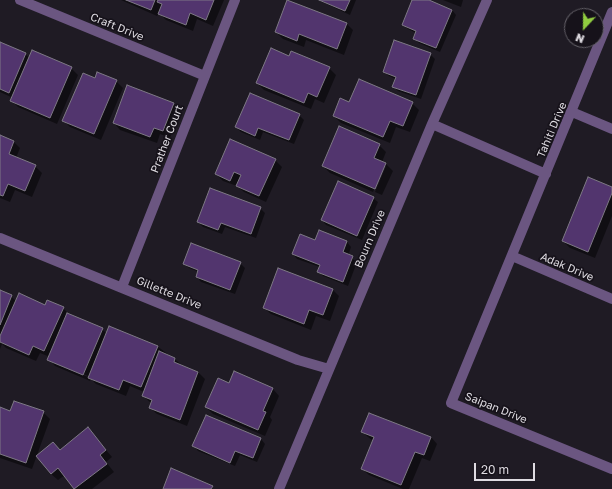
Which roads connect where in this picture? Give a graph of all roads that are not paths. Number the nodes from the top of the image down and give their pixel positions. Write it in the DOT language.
graph roads {
  1 [pos="20,0"];
  2 [pos="235,0"];
  3 [pos="487,0"];
  4 [pos="612,12"];
  5 [pos="205,76"];
  6 [pos="572,112"];
  7 [pos="432,124"];
  8 [pos="612,129"];
  9 [pos="546,174"];
  10 [pos="0,238"];
  11 [pos="512,256"];
  12 [pos="122,287"];
  13 [pos="612,299"];
  14 [pos="329,369"];
  15 [pos="612,469"];
  16 [pos="279,489"];
  1 -- 5 [label="street, Craft Drive"];
  2 -- 5 [label="street, Prather Court"];
  3 -- 7 [label="street, Bourn Drive"];
  4 -- 6 [label="street, Tahiti Drive"];
  5 -- 12 [label="street, Prather Court"];
  6 -- 8 [label="street"];
  6 -- 9 [label="street, Tahiti Drive"];
  7 -- 9 [label="street"];
  7 -- 14 [label="street, Bourn Drive"];
  9 -- 11 [label="street, Tahiti Drive"];
  10 -- 12 [label="street, Gillette Drive"];
  11 -- 13 [label="street, Adak Drive"];
  11 -- 15 [label="street, Saipan Drive"];
  12 -- 14 [label="street, Gillette Drive"];
  14 -- 16 [label="street, Bourn Drive"];
}
